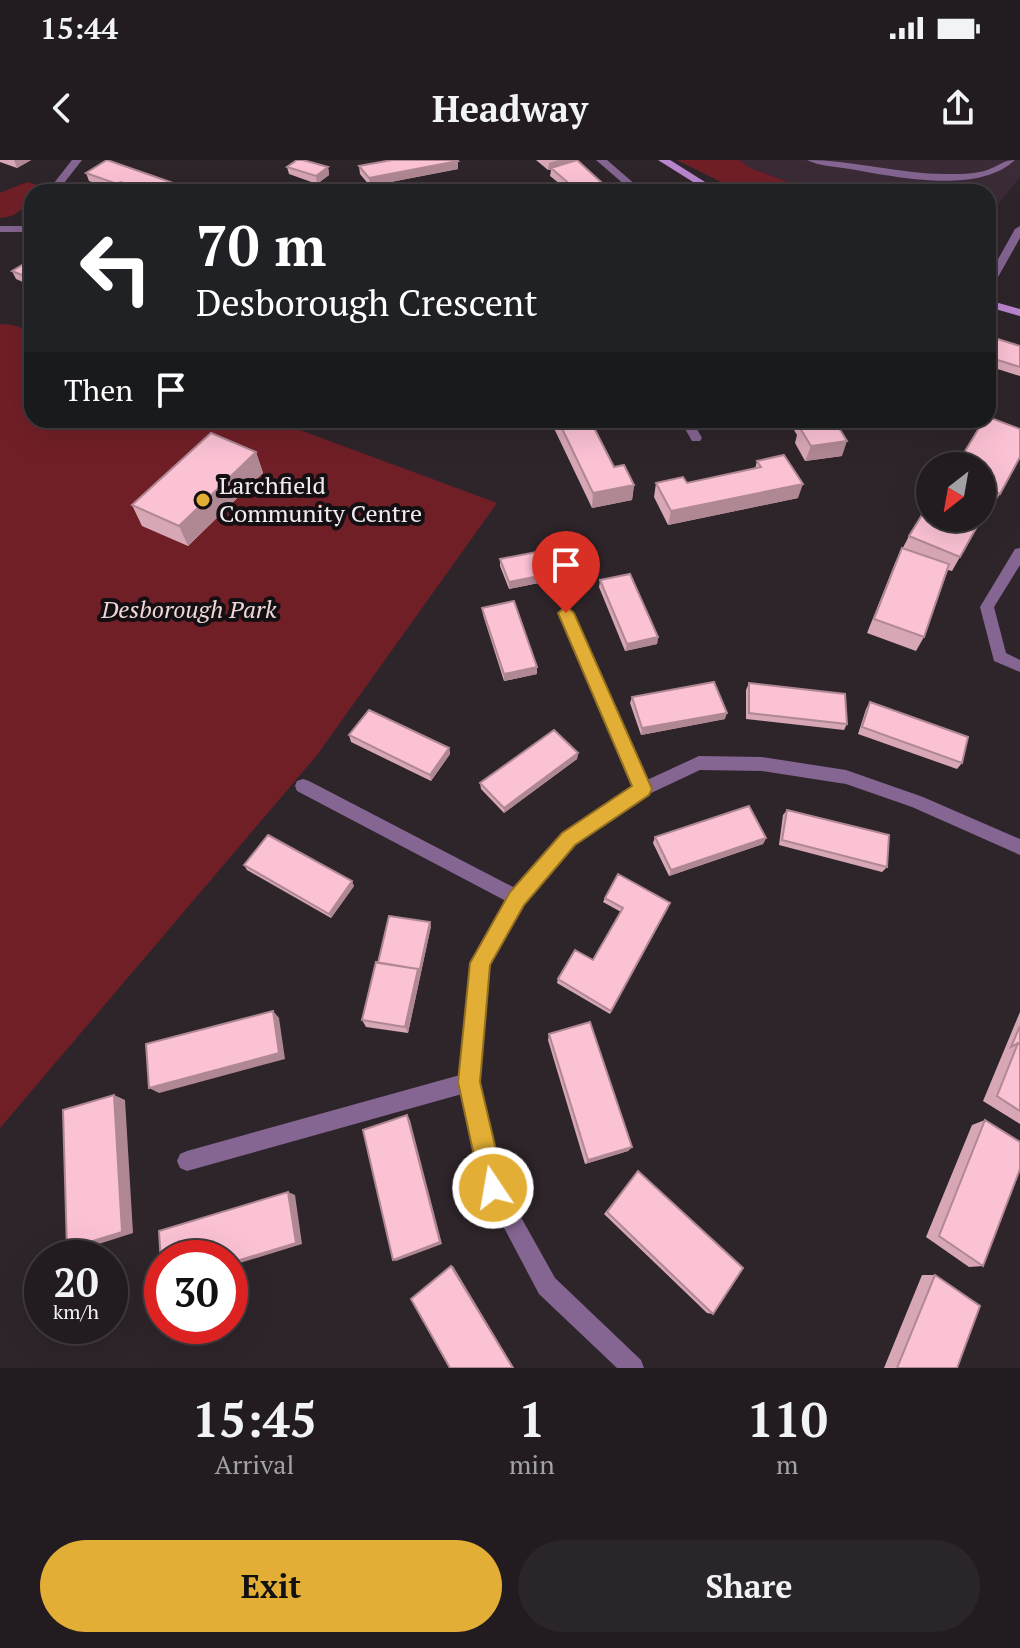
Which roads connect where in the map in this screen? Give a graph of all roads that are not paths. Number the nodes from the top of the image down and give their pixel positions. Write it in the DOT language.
graph roads {
  1 [pos="77,160"];
  2 [pos="601,160"];
  3 [pos="663,160"];
  4 [pos="812,160"];
  5 [pos="1010,160"];
  6 [pos="58,184"];
  7 [pos="630,184"];
  8 [pos="699,184"];
  9 [pos="24,227"];
  10 [pos="0,229"];
  11 [pos="1020,229"];
  12 [pos="996,272"];
  13 [pos="996,306"];
  14 [pos="1020,313"];
  15 [pos="690,428"];
  16 [pos="696,438"];
  17 [pos="1020,553"];
  18 [pos="566,613"];
  19 [pos="1020,666"];
  20 [pos="303,786"];
  21 [pos="643,789"];
  22 [pos="1020,847"];
  23 [pos="517,898"];
  24 [pos="469,1082"];
  25 [pos="187,1161"];
  26 [pos="633,1368"];
  1 -- 6 [label="street"];
  2 -- 7 [label="street"];
  3 -- 8 [label="street"];
  4 -- 5 [label="street"];
  9 -- 10 [label="street"];
  11 -- 12 [label="street"];
  13 -- 14 [label="street"];
  15 -- 16 [label="street"];
  17 -- 19 [label="street"];
  18 -- 21 [label="street"];
  20 -- 23 [label="street"];
  21 -- 22 [label="street"];
  21 -- 23 [label="street"];
  23 -- 24 [label="street"];
  24 -- 25 [label="street"];
  24 -- 26 [label="street"];
}
